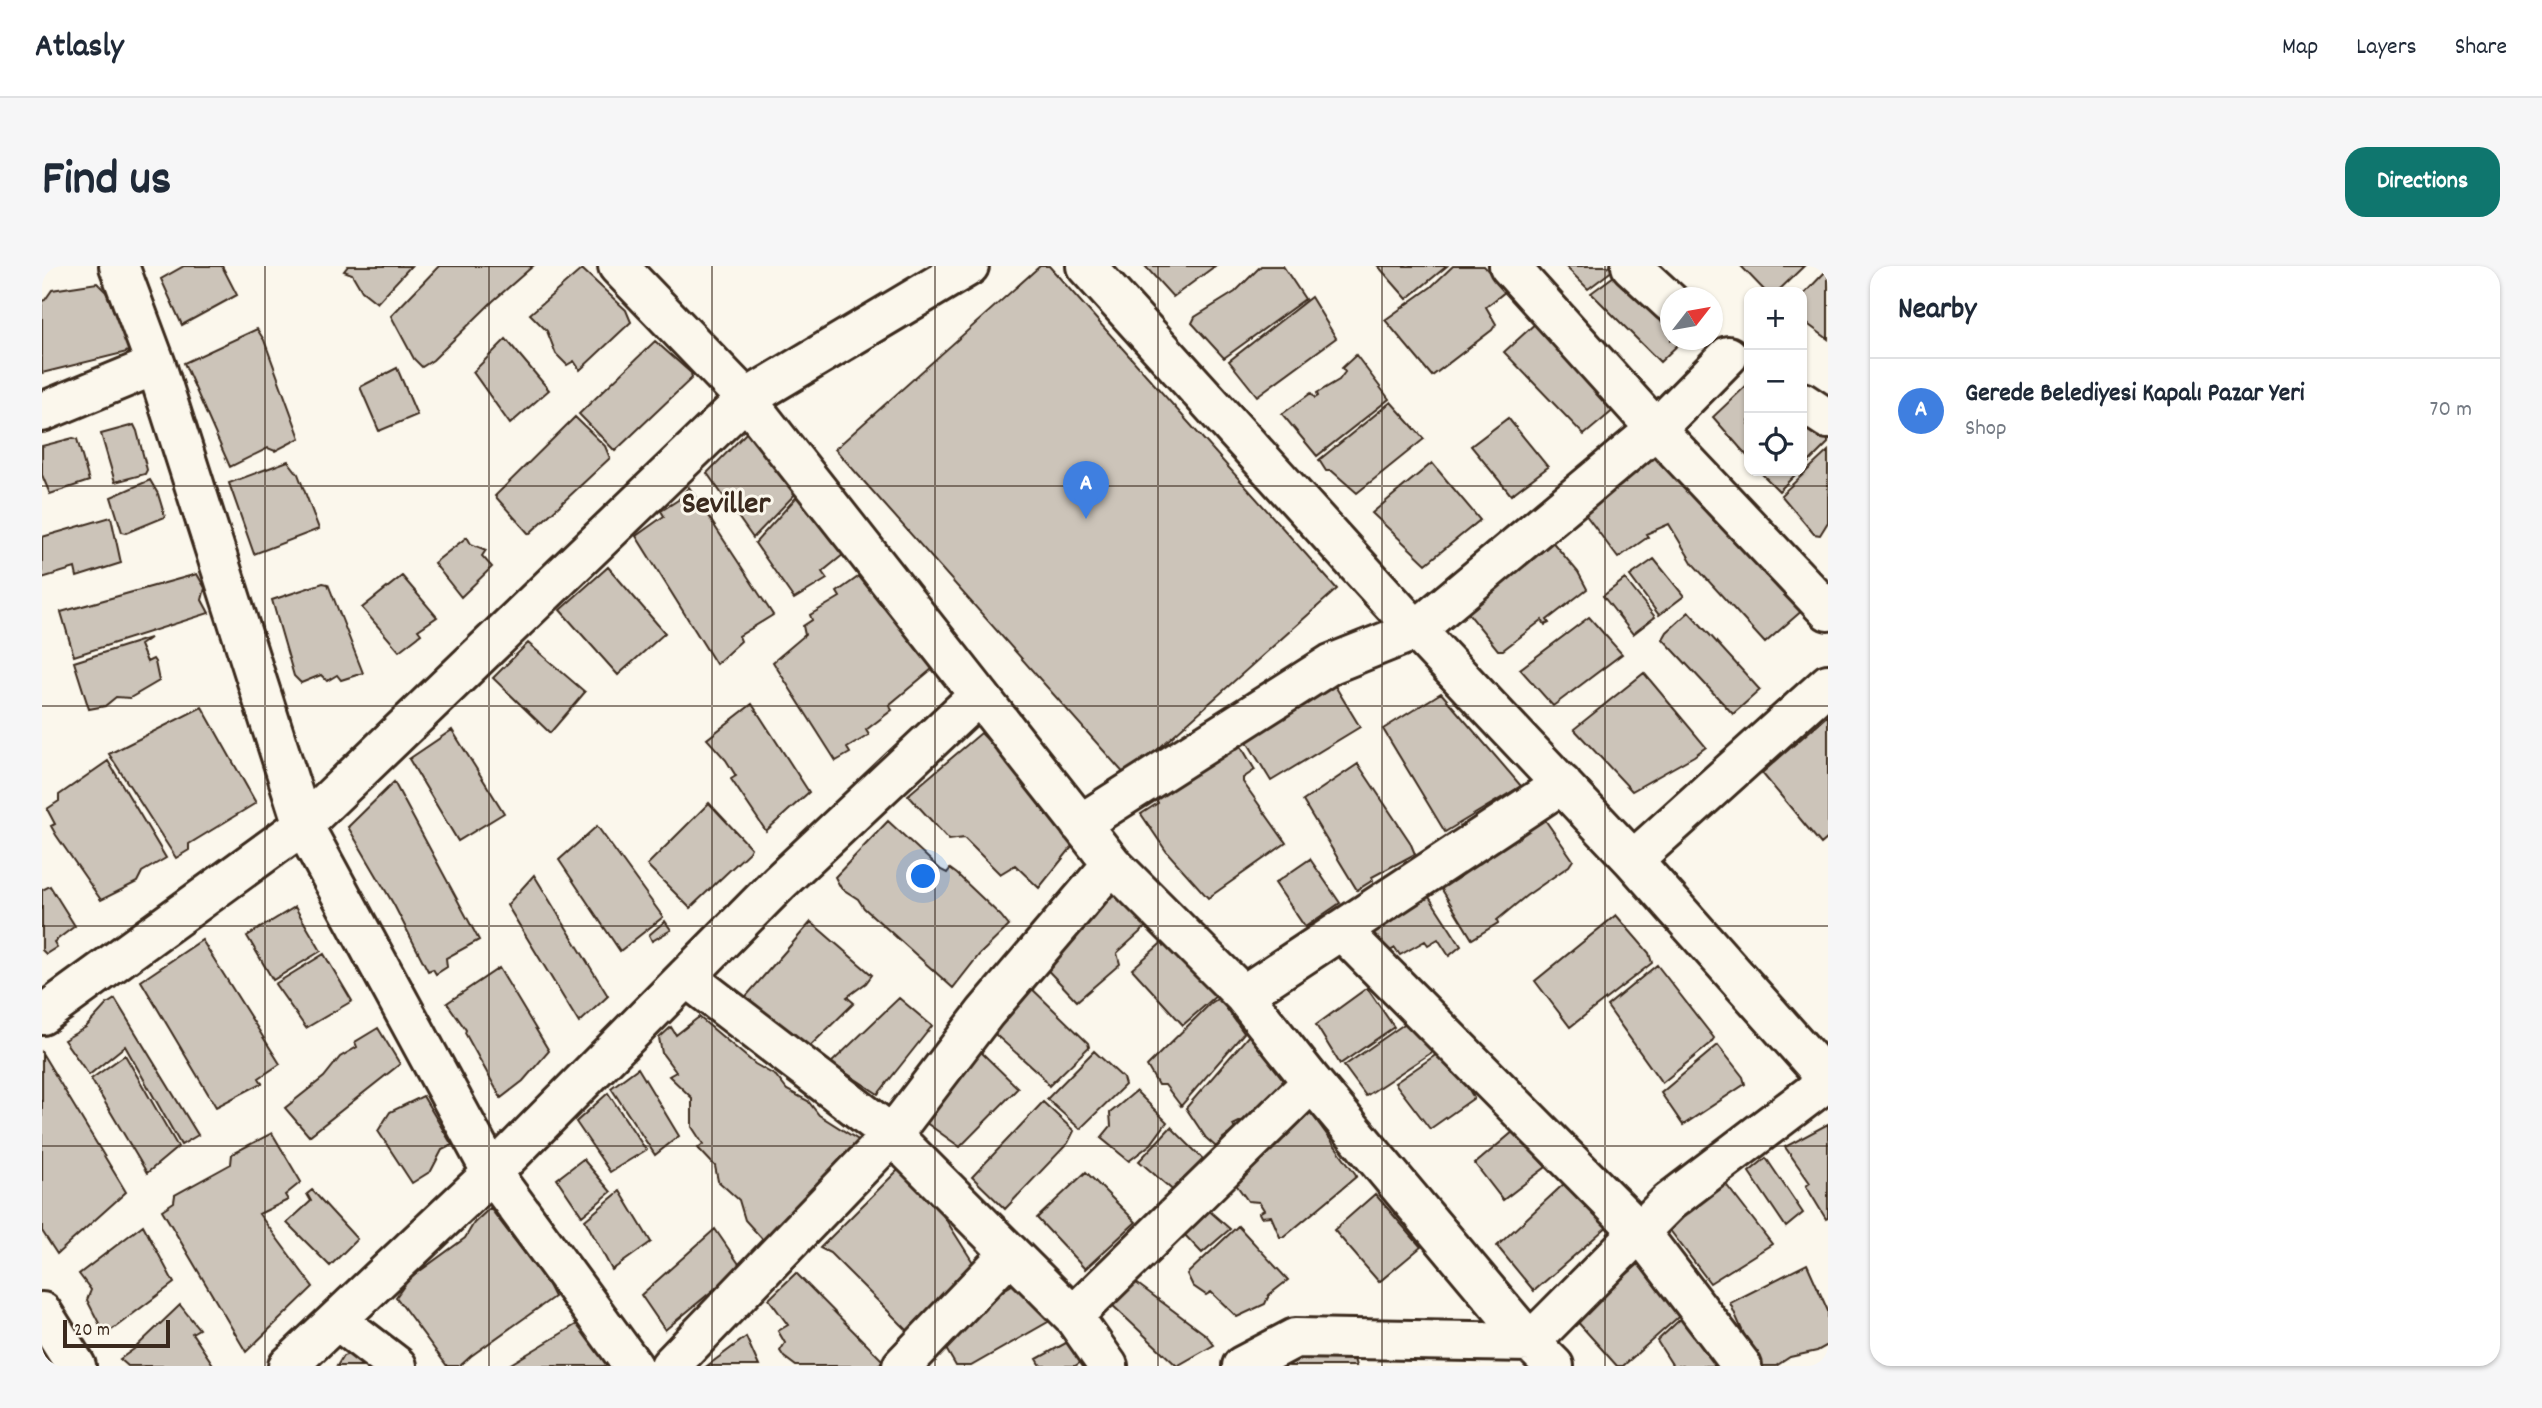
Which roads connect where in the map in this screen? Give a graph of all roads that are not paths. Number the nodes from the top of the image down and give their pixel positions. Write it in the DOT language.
graph roads {
  1 [pos="119,266"];
  2 [pos="618,266"];
  3 [pos="969,266"];
  4 [pos="1086,266"];
  5 [pos="1509,266"];
  6 [pos="1630,266"];
  7 [pos="1660,293"];
  8 [pos="1729,355"];
  9 [pos="156,365"];
  10 [pos="746,399"];
  11 [pos="1807,405"];
  12 [pos="42,412"];
  13 [pos="1828,419"];
  14 [pos="1657,429"];
  15 [pos="1828,611"];
  16 [pos="1416,630"];
  17 [pos="1828,684"];
  18 [pos="979,695"];
  19 [pos="1562,784"];
  20 [pos="1080,824"];
  21 [pos="303,825"];
  22 [pos="1633,860"];
  23 [pos="1112,864"];
  24 [pos="1341,930"];
  25 [pos="687,977"];
  26 [pos="1242,995"];
  27 [pos="42,1015"];
  28 [pos="1828,1080"];
  29 [pos="1312,1082"];
  30 [pos="892,1135"];
  31 [pos="492,1173"];
  32 [pos="1640,1232"];
  33 [pos="1010,1253"];
  34 [pos="42,1312"];
  35 [pos="1073,1316"];
  36 [pos="337,1320"];
  37 [pos="1542,1354"];
  38 [pos="76,1366"];
  39 [pos="288,1366"];
  40 [pos="397,1366"];
  41 [pos="633,1366"];
  42 [pos="670,1366"];
  43 [pos="902,1366"];
  44 [pos="1108,1366"];
  45 [pos="1242,1366"];
  46 [pos="1742,1366"];
  1 -- 9 [label="street"];
  2 -- 10 [label="street"];
  3 -- 10 [label="street"];
  4 -- 16 [label="street"];
  5 -- 14 [label="street"];
  6 -- 7 [label="street"];
  8 -- 14 [label="street"];
  9 -- 12 [label="street"];
  9 -- 21 [label="street"];
  10 -- 18 [label="street"];
  10 -- 21 [label="street"];
  11 -- 13 [label="street"];
  14 -- 15 [label="street"];
  14 -- 16 [label="street"];
  16 -- 19 [label="street"];
  16 -- 20 [label="street"];
  17 -- 22 [label="street"];
  18 -- 20 [label="street"];
  18 -- 25 [label="street"];
  19 -- 22 [label="street"];
  19 -- 24 [label="street"];
  20 -- 23 [label="street"];
  21 -- 27 [label="street"];
  21 -- 31 [label="street"];
  22 -- 28 [label="street"];
  23 -- 26 [label="street"];
  23 -- 30 [label="street"];
  24 -- 26 [label="street"];
  24 -- 32 [label="street"];
  25 -- 30 [label="street"];
  25 -- 31 [label="street"];
  26 -- 29 [label="street"];
  28 -- 32 [label="street"];
  29 -- 35 [label="street"];
  29 -- 37 [label="street"];
  30 -- 33 [label="street"];
  30 -- 42 [label="street"];
  31 -- 36 [label="street"];
  31 -- 41 [label="street"];
  32 -- 37 [label="street"];
  32 -- 46 [label="street"];
  33 -- 35 [label="street"];
  33 -- 43 [label="street"];
  34 -- 38 [label="street"];
  35 -- 44 [label="street"];
  36 -- 39 [label="street"];
  36 -- 40 [label="street"];
  37 -- 45 [label="street"];
}
